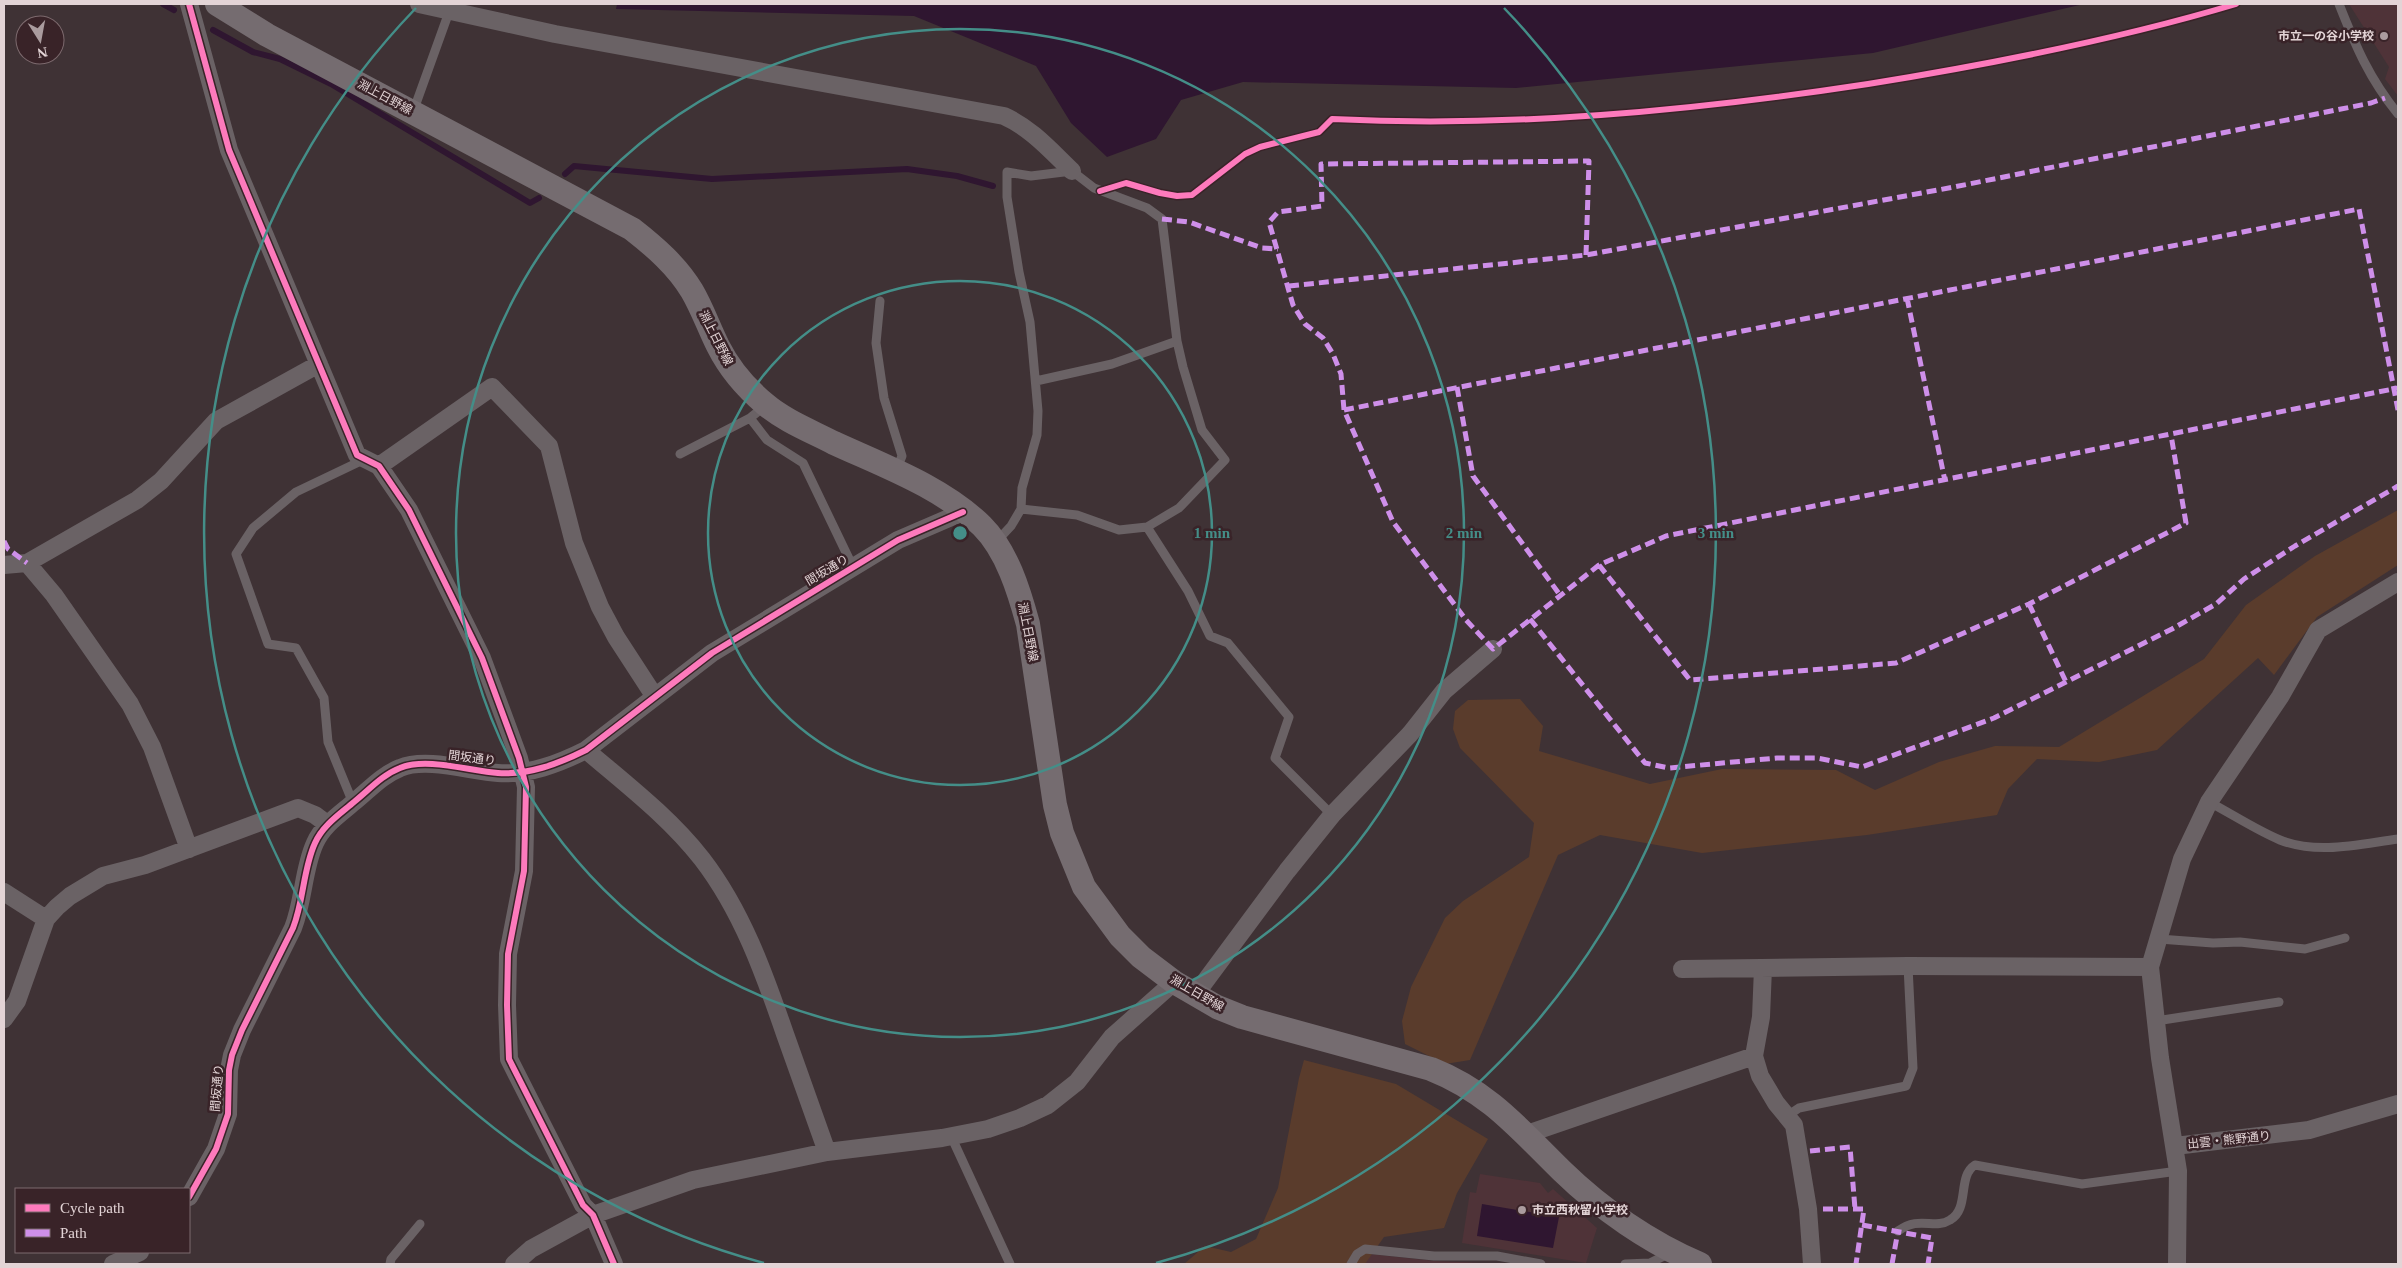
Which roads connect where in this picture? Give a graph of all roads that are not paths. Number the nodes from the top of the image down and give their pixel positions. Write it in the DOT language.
graph roads {
  1 [pos="189,4"];
  2 [pos="217,4"];
  3 [pos="419,4"];
  4 [pos="2339,4"];
  5 [pos="449,12"];
  6 [pos="413,112"];
  7 [pos="2398,114"];
  8 [pos="1072,171"];
  9 [pos="880,301"];
  10 [pos="1177,341"];
  11 [pos="319,364"];
  12 [pos="1036,381"];
  13 [pos="758,411"];
  14 [pos="680,454"];
  15 [pos="371,463"];
  16 [pos="895,472"];
  17 [pos="1021,509"];
  18 [pos="963,512"];
  19 [pos="1147,527"];
  20 [pos="994,544"];
  21 [pos="27,563"];
  22 [pos="4,565"];
  23 [pos="853,567"];
  24 [pos="2398,582"];
  25 [pos="1493,649"];
  26 [pos="655,697"];
  27 [pos="586,750"];
  28 [pos="523,773"];
  29 [pos="2209,802"];
  30 [pos="353,803"];
  31 [pos="1332,815"];
  32 [pos="327,824"];
  33 [pos="2398,839"];
  34 [pos="189,849"];
  35 [pos="4,892"];
  36 [pos="46,919"];
  37 [pos="2345,938"];
  38 [pos="2159,939"];
  39 [pos="1908,966"];
  40 [pos="2150,967"];
  41 [pos="1764,968"];
  42 [pos="1682,969"];
  43 [pos="1174,982"];
  44 [pos="1195,995"];
  45 [pos="2279,1002"];
  46 [pos="4,1019"];
  47 [pos="2156,1021"];
  48 [pos="1754,1056"];
  49 [pos="2396,1109"];
  50 [pos="1787,1116"];
  51 [pos="1527,1134"];
  52 [pos="951,1136"];
  53 [pos="2175,1146"];
  54 [pos="827,1152"];
  55 [pos="2178,1171"];
  56 [pos="190,1195"];
  57 [pos="593,1215"];
  58 [pos="420,1224"];
  59 [pos="1898,1231"];
  60 [pos="1672,1252"];
  61 [pos="138,1257"];
  62 [pos="113,1264"];
  63 [pos="390,1264"];
  64 [pos="514,1264"];
  65 [pos="614,1264"];
  66 [pos="1010,1264"];
  67 [pos="1351,1264"];
  68 [pos="1541,1264"];
  69 [pos="1625,1264"];
  70 [pos="1700,1264"];
  71 [pos="1812,1264"];
  72 [pos="2177,1264"];
  1 -- 11 [label="street"];
  2 -- 6 [label="main road, 淵上日野線"];
  3 -- 5 [label="street"];
  4 -- 7 [label="lane"];
  5 -- 6 [label="lane"];
  5 -- 8 [label="street"];
  6 -- 13 [label="main road, 淵上日野線"];
  8 -- 10 [label="lane"];
  8 -- 12 [label="lane"];
  9 -- 16 [label="lane"];
  10 -- 12 [label="lane"];
  10 -- 19 [label="lane"];
  11 -- 15 [label="street"];
  11 -- 21 [label="street"];
  12 -- 17 [label="lane"];
  13 -- 14 [label="lane"];
  13 -- 16 [label="main road, 淵上日野線"];
  13 -- 23 [label="lane"];
  15 -- 26 [label="street"];
  15 -- 28 [label="street"];
  15 -- 30 [label="lane"];
  16 -- 18 [label="main road, 淵上日野線"];
  17 -- 19 [label="lane"];
  17 -- 20 [label="lane"];
  18 -- 20 [label="main road, 淵上日野線"];
  18 -- 23 [label="street, 間坂通り"];
  19 -- 31 [label="lane"];
  20 -- 43 [label="main road, 淵上日野線"];
  21 -- 22 [label="street"];
  21 -- 34 [label="street"];
  23 -- 26 [label="street, 間坂通り"];
  24 -- 29 [label="street"];
  25 -- 31 [label="street"];
  26 -- 27 [label="street, 間坂通り"];
  27 -- 28 [label="street, 間坂通り"];
  27 -- 54 [label="street"];
  28 -- 30 [label="street, 間坂通り"];
  28 -- 57 [label="street"];
  29 -- 33 [label="lane"];
  29 -- 38 [label="street"];
  30 -- 32 [label="street, 間坂通り"];
  31 -- 44 [label="street"];
  32 -- 34 [label="street"];
  32 -- 56 [label="street, 間坂通り"];
  34 -- 36 [label="street"];
  35 -- 36 [label="street"];
  36 -- 46 [label="street"];
  37 -- 38 [label="lane"];
  38 -- 40 [label="street"];
  39 -- 40 [label="street"];
  39 -- 41 [label="street"];
  39 -- 50 [label="lane"];
  40 -- 47 [label="street"];
  41 -- 42 [label="street"];
  41 -- 48 [label="street"];
  43 -- 44 [label="main road, 淵上日野線"];
  43 -- 52 [label="street"];
  44 -- 51 [label="main road, 淵上日野線"];
  45 -- 47 [label="lane"];
  47 -- 53 [label="street"];
  48 -- 50 [label="street"];
  48 -- 51 [label="street"];
  49 -- 53 [label="street, 出雲・熊野通り"];
  50 -- 71 [label="street"];
  51 -- 60 [label="main road, 淵上日野線"];
  52 -- 54 [label="street"];
  52 -- 66 [label="lane"];
  53 -- 55 [label="street, 出雲・熊野通り"];
  54 -- 57 [label="street"];
  55 -- 59 [label="lane"];
  55 -- 72 [label="street, 出雲・熊野通り"];
  57 -- 64 [label="street"];
  57 -- 65 [label="street"];
  58 -- 63 [label="lane"];
  60 -- 69 [label="lane"];
  60 -- 70 [label="main road, 淵上日野線"];
  61 -- 62 [label="street"];
  67 -- 68 [label="lane"];
}
